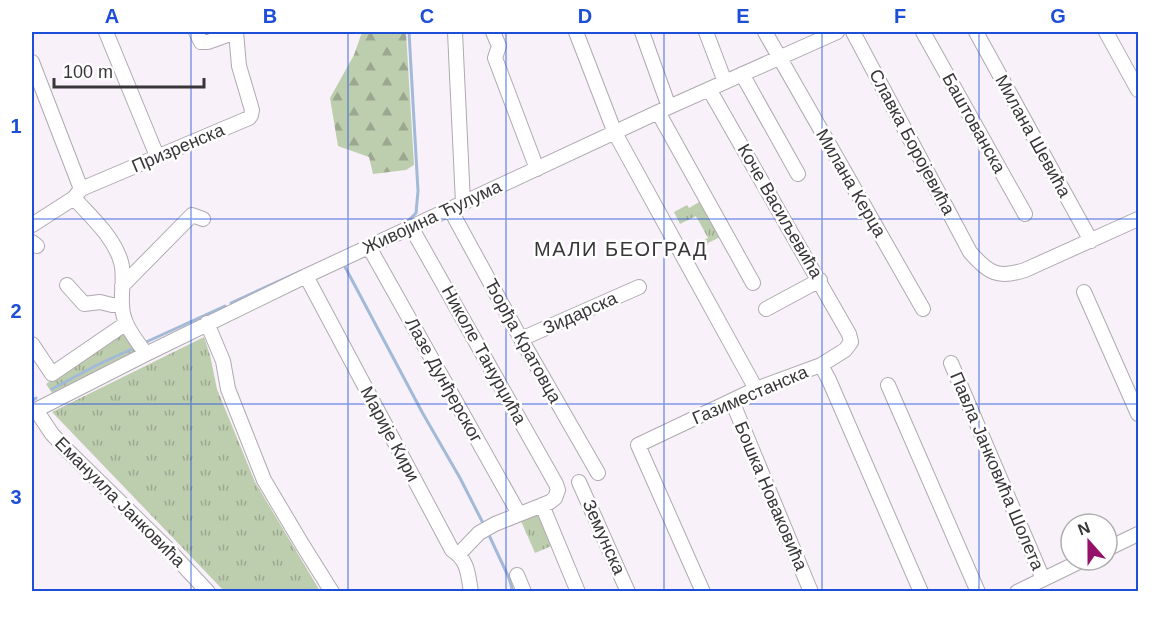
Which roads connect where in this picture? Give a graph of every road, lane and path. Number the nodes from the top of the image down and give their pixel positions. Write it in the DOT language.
graph roads {
  1 [pos="106,32"];
  2 [pos="236,32"];
  3 [pos="455,32"];
  4 [pos="493,32"];
  5 [pos="576,32"];
  6 [pos="642,32"];
  7 [pos="706,32"];
  8 [pos="765,32"];
  9 [pos="853,32"];
  10 [pos="923,32"];
  11 [pos="976,32"];
  12 [pos="1106,32"];
  13 [pos="829,33"];
  14 [pos="196,34"];
  15 [pos="779,57"];
  16 [pos="33,71"];
  17 [pos="742,74"];
  18 [pos="726,82"];
  19 [pos="709,89"];
  20 [pos="1138,90"];
  21 [pos="663,110"];
  22 [pos="615,133"];
  23 [pos="157,156"];
  24 [pos="537,169"];
  25 [pos="798,174"];
  26 [pos="78,193"];
  27 [pos="463,203"];
  28 [pos="450,209"];
  29 [pos="1025,214"];
  30 [pos="203,219"];
  31 [pos="1138,219"];
  32 [pos="32,225"];
  33 [pos="411,227"];
  34 [pos="1091,241"];
  35 [pos="369,247"];
  36 [pos="306,276"];
  37 [pos="820,280"];
  38 [pos="753,283"];
  39 [pos="67,285"];
  40 [pos="122,286"];
  41 [pos="639,287"];
  42 [pos="1084,292"];
  43 [pos="122,305"];
  44 [pos="766,309"];
  45 [pos="923,309"];
  46 [pos="207,323"];
  47 [pos="125,324"];
  48 [pos="849,334"];
  49 [pos="521,339"];
  50 [pos="32,344"];
  51 [pos="146,354"];
  52 [pos="951,363"];
  53 [pos="821,365"];
  54 [pos="888,385"];
  55 [pos="756,389"];
  56 [pos="732,401"];
  57 [pos="34,411"];
  58 [pos="1138,414"];
  59 [pos="598,472"];
  60 [pos="579,482"];
  61 [pos="542,505"];
  62 [pos="519,514"];
  63 [pos="1138,534"];
  64 [pos="1119,543"];
  65 [pos="459,554"];
  66 [pos="1059,571"];
  67 [pos="517,575"];
  68 [pos="1043,579"];
  69 [pos="208,591"];
  70 [pos="332,591"];
  71 [pos="471,591"];
  72 [pos="524,591"];
  73 [pos="578,591"];
  74 [pos="628,591"];
  75 [pos="703,591"];
  76 [pos="812,591"];
  77 [pos="921,591"];
  78 [pos="978,591"];
  79 [pos="1017,591"];
  1 -- 23 [label="street"];
  2 -- 14 [label="street, Призренска"];
  2 -- 23 [label="street, Призренска"];
  3 -- 27 [label="street"];
  4 -- 24 [label="street"];
  5 -- 22 [label="street"];
  6 -- 21 [label="street"];
  7 -- 18 [label="street"];
  8 -- 15 [label="street, Милана Керца"];
  9 -- 34 [label="street, Славка Боројевића"];
  10 -- 29 [label="street, Баштованска"];
  11 -- 34 [label="street, Милана Шевића"];
  12 -- 20 [label="street"];
  13 -- 15 [label="street, Живојина Ћулума"];
  15 -- 17 [label="street, Живојина Ћулума"];
  15 -- 45 [label="street, Милана Керца"];
  16 -- 26 [label="street"];
  17 -- 18 [label="street, Живојина Ћулума"];
  17 -- 25 [label="street"];
  18 -- 19 [label="street, Живојина Ћулума"];
  19 -- 21 [label="street, Живојина Ћулума"];
  19 -- 37 [label="street, Коче Васиљевића"];
  21 -- 22 [label="street, Живојина Ћулума"];
  21 -- 38 [label="street"];
  22 -- 24 [label="street, Живојина Ћулума"];
  22 -- 55 [label="street"];
  23 -- 26 [label="street, Призренска"];
  24 -- 27 [label="street, Живојина Ћулума"];
  26 -- 32 [label="street, Призренска"];
  26 -- 40 [label="street"];
  27 -- 28 [label="street, Живојина Ћулума"];
  28 -- 33 [label="street, Живојина Ћулума"];
  28 -- 49 [label="street, Ђорђа Кратовца"];
  30 -- 40 [label="street"];
  31 -- 34 [label="street"];
  33 -- 35 [label="street, Живојина Ћулума"];
  33 -- 61 [label="street, Николе Танурџића"];
  35 -- 36 [label="street, Живојина Ћулума"];
  35 -- 62 [label="street, Лазе Дунђерског"];
  36 -- 46 [label="street, Живојина Ћулума"];
  36 -- 65 [label="street, Марије Кири"];
  37 -- 44 [label="street"];
  37 -- 48 [label="street, Коче Васиљевића"];
  39 -- 43 [label="street"];
  40 -- 43 [label="street"];
  41 -- 49 [label="street, Зидарска"];
  42 -- 58 [label="street"];
  43 -- 47 [label="street"];
  46 -- 51 [label="street, Живојина Ћулума"];
  46 -- 70 [label="street"];
  47 -- 50 [label="street"];
  47 -- 51 [label="street"];
  48 -- 53 [label="street, Газиместанска"];
  49 -- 59 [label="street, Ђорђа Кратовца"];
  51 -- 57 [label="street, Живојина Ћулума"];
  52 -- 68 [label="street, Павла Јанковића Шолета"];
  53 -- 55 [label="street, Газиместанска"];
  53 -- 77 [label="street"];
  54 -- 78 [label="street"];
  55 -- 56 [label="street, Газиместанска"];
  56 -- 75 [label="street, Газиместанска"];
  56 -- 76 [label="street, Бошка Новаковића"];
  57 -- 69 [label="street, Емануила Јанковића"];
  60 -- 74 [label="street, Земунска"];
  61 -- 62 [label="street"];
  61 -- 73 [label="street"];
  62 -- 65 [label="street"];
  63 -- 64 [label="street"];
  65 -- 71 [label="street, Марије Кири"];
  66 -- 68 [label="street"];
  67 -- 72 [label="street"];
  68 -- 79 [label="street"];
}
